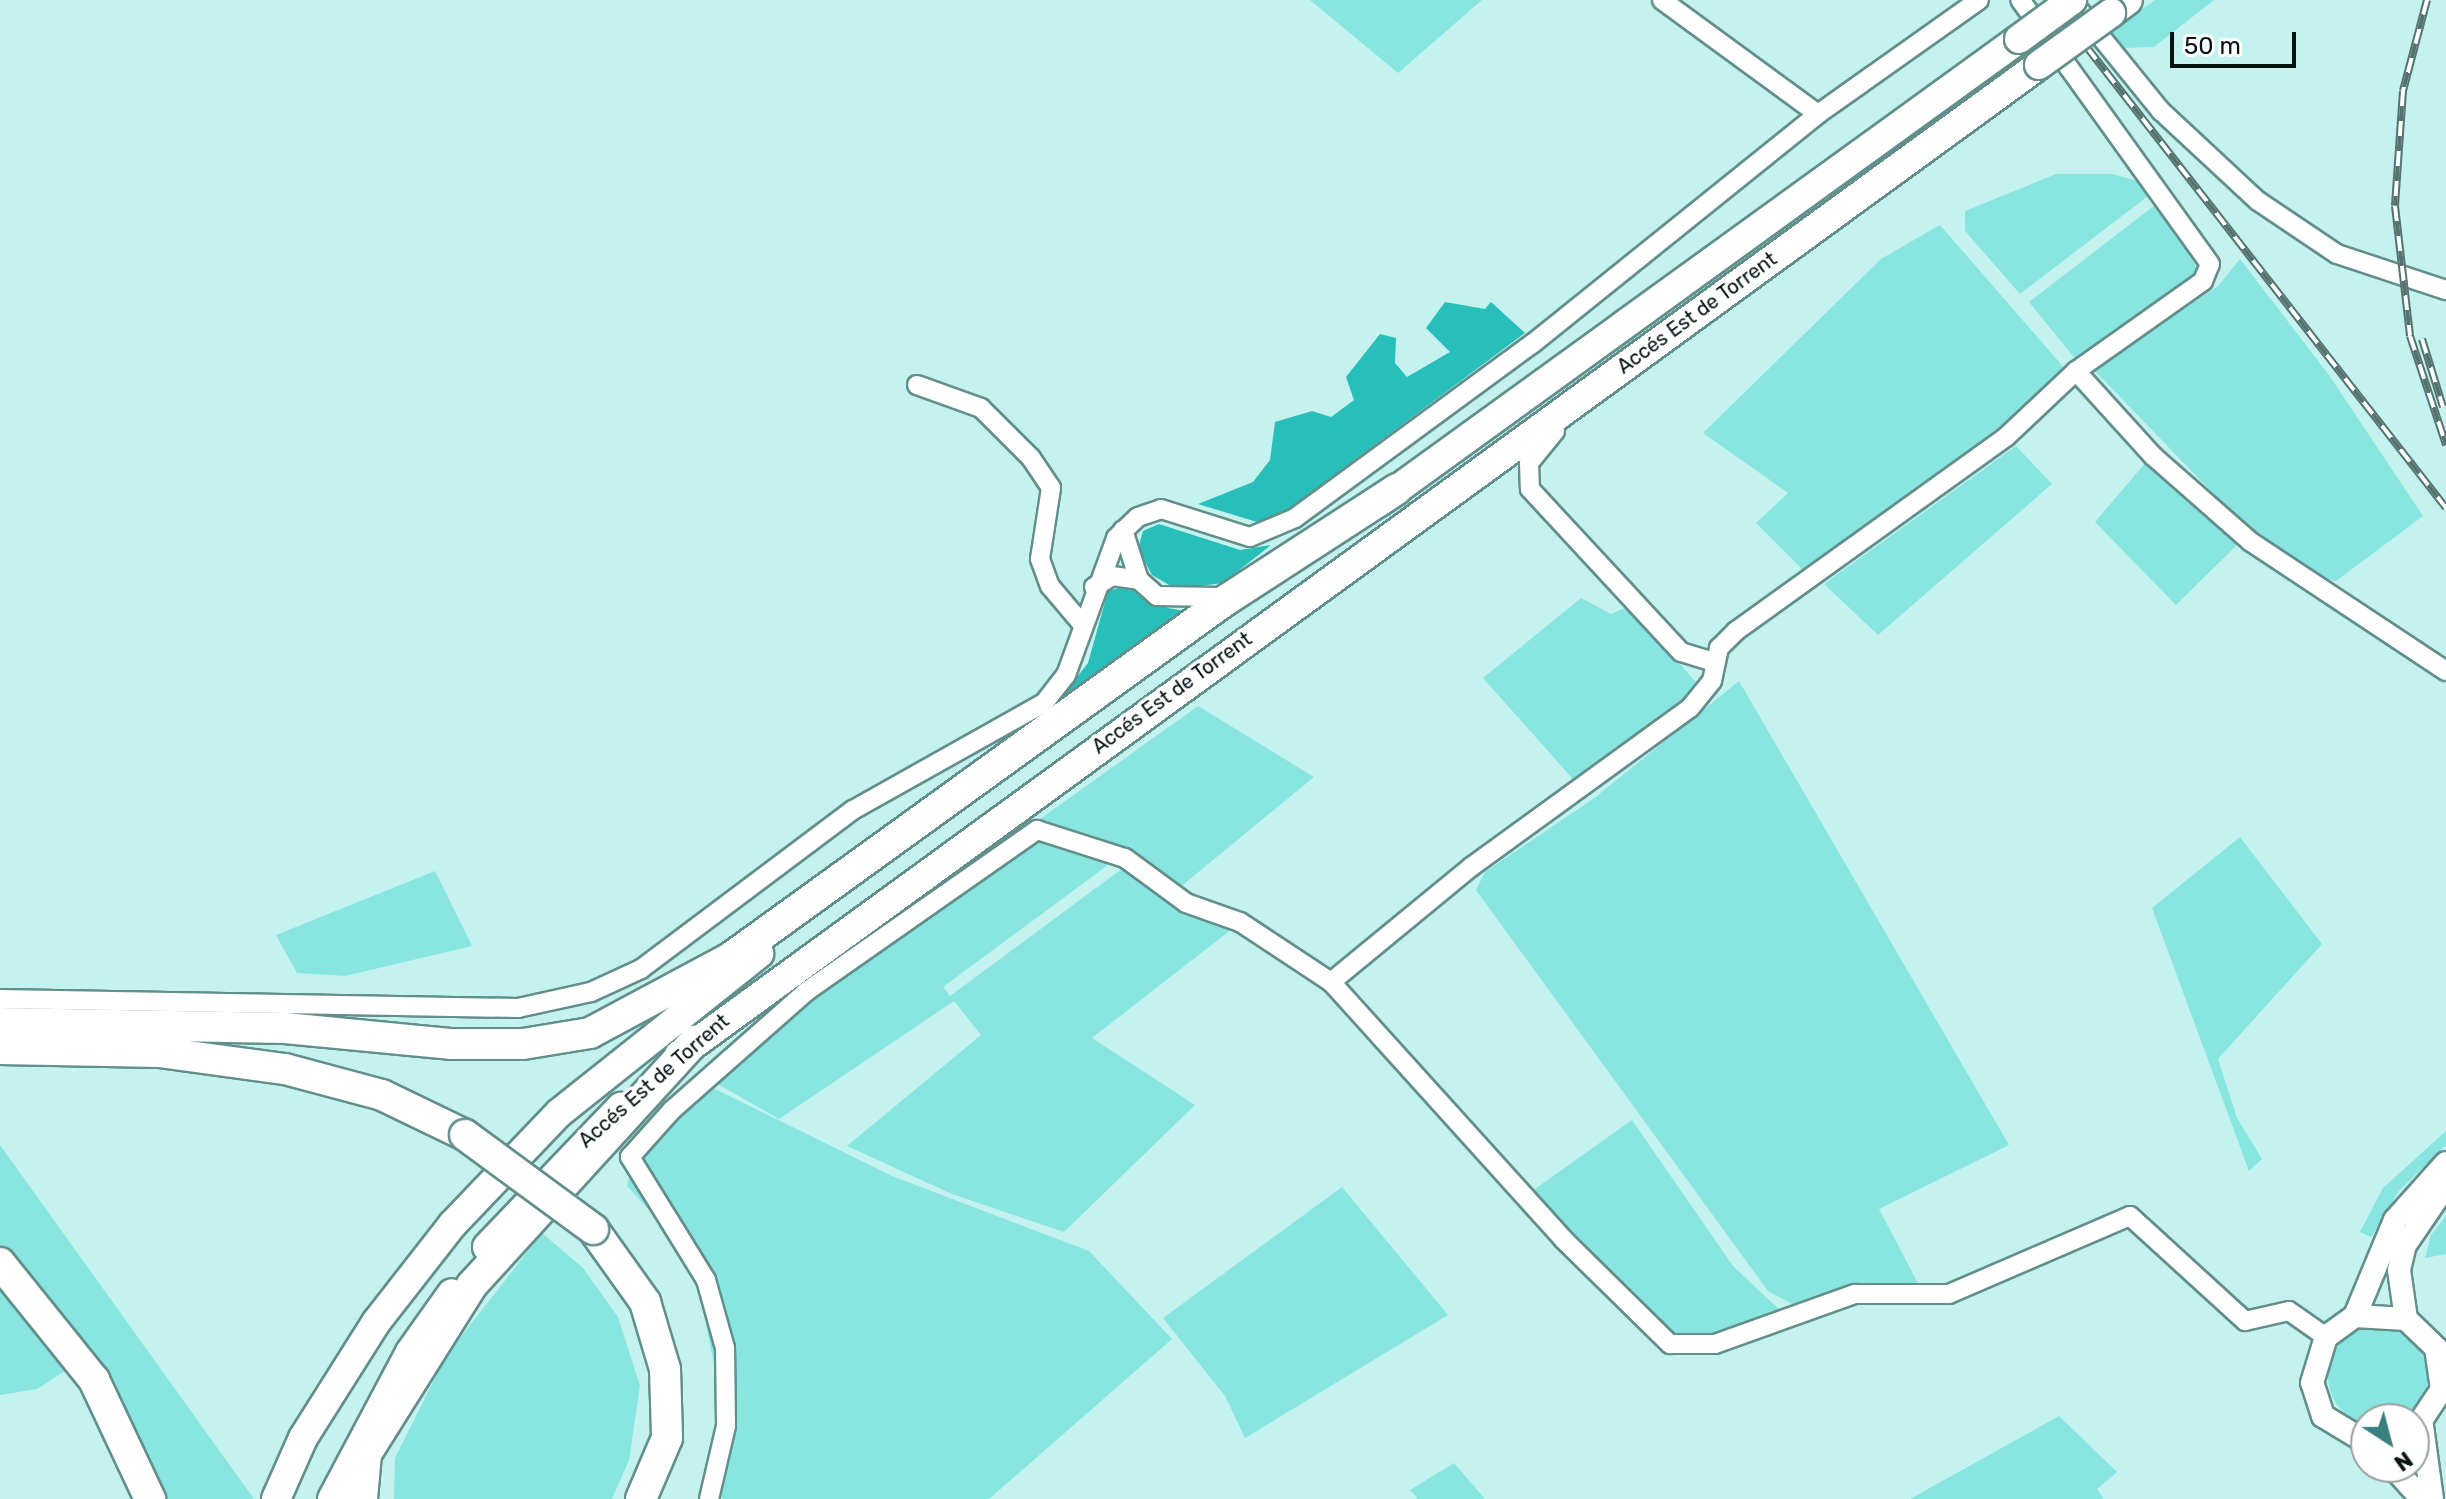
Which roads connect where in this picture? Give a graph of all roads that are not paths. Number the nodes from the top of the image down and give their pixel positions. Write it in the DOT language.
graph roads {
  1 [pos="1662,0"];
  2 [pos="1979,0"];
  3 [pos="2020,0"];
  4 [pos="2071,0"];
  5 [pos="2120,6"];
  6 [pos="1818,114"];
  7 [pos="2446,290"];
  8 [pos="1682,323"];
  9 [pos="2076,371"];
  10 [pos="917,385"];
  11 [pos="1397,489"];
  12 [pos="1123,530"];
  13 [pos="1139,580"];
  14 [pos="1094,587"];
  15 [pos="1236,594"];
  16 [pos="1083,625"];
  17 [pos="1713,662"];
  18 [pos="2446,671"];
  19 [pos="1331,982"];
  20 [pos="0,999"];
  21 [pos="0,1023"];
  22 [pos="695,1041"];
  23 [pos="0,1049"];
  24 [pos="0,1067"];
  25 [pos="460,1142"];
  26 [pos="2446,1163"];
  27 [pos="2446,1185"];
  28 [pos="586,1236"];
  29 [pos="0,1263"];
  30 [pos="2355,1316"];
  31 [pos="2406,1319"];
  32 [pos="2326,1337"];
  33 [pos="2441,1349"];
  34 [pos="2444,1388"];
  35 [pos="2430,1410"];
  36 [pos="2350,1435"];
  37 [pos="2408,1483"];
  38 [pos="150,1499"];
  39 [pos="276,1499"];
  40 [pos="332,1499"];
  41 [pos="362,1499"];
  42 [pos="624,1499"];
  43 [pos="641,1499"];
  44 [pos="709,1499"];
  45 [pos="2422,1499"];
  1 -- 6 [label="street"];
  2 -- 6 [label="street"];
  3 -- 9 [label="street"];
  4 -- 7 [label="street"];
  4 -- 11 [label="main road, Accés Est de Torrent, bridge"];
  5 -- 8 [label="main road, Accés Est de Torrent, bridge"];
  6 -- 12 [label="street"];
  8 -- 17 [label="street"];
  8 -- 22 [label="main road, Accés Est de Torrent"];
  9 -- 17 [label="street"];
  9 -- 18 [label="street"];
  10 -- 16 [label="street"];
  11 -- 15 [label="highway"];
  11 -- 39 [label="main road, Accés Est de Torrent"];
  12 -- 13 [label="street"];
  12 -- 14 [label="street"];
  13 -- 14 [label="street"];
  13 -- 15 [label="street"];
  14 -- 16 [label="street"];
  15 -- 21 [label="highway"];
  16 -- 20 [label="street"];
  17 -- 19 [label="street"];
  19 -- 32 [label="street"];
  19 -- 44 [label="street"];
  22 -- 40 [label="main road, Accés Est de Torrent"];
  22 -- 41 [label="highway"];
  23 -- 25 [label="highway"];
  24 -- 25 [label="highway"];
  25 -- 28 [label="highway, bridge"];
  26 -- 30 [label="street"];
  27 -- 31 [label="street"];
  28 -- 42 [label="highway"];
  28 -- 43 [label="highway"];
  29 -- 38 [label="highway"];
  30 -- 31 [label="street"];
  30 -- 32 [label="street"];
  31 -- 33 [label="street"];
  32 -- 36 [label="street"];
  33 -- 34 [label="street"];
  34 -- 35 [label="street"];
  37 -- 45 [label="street"];
}
